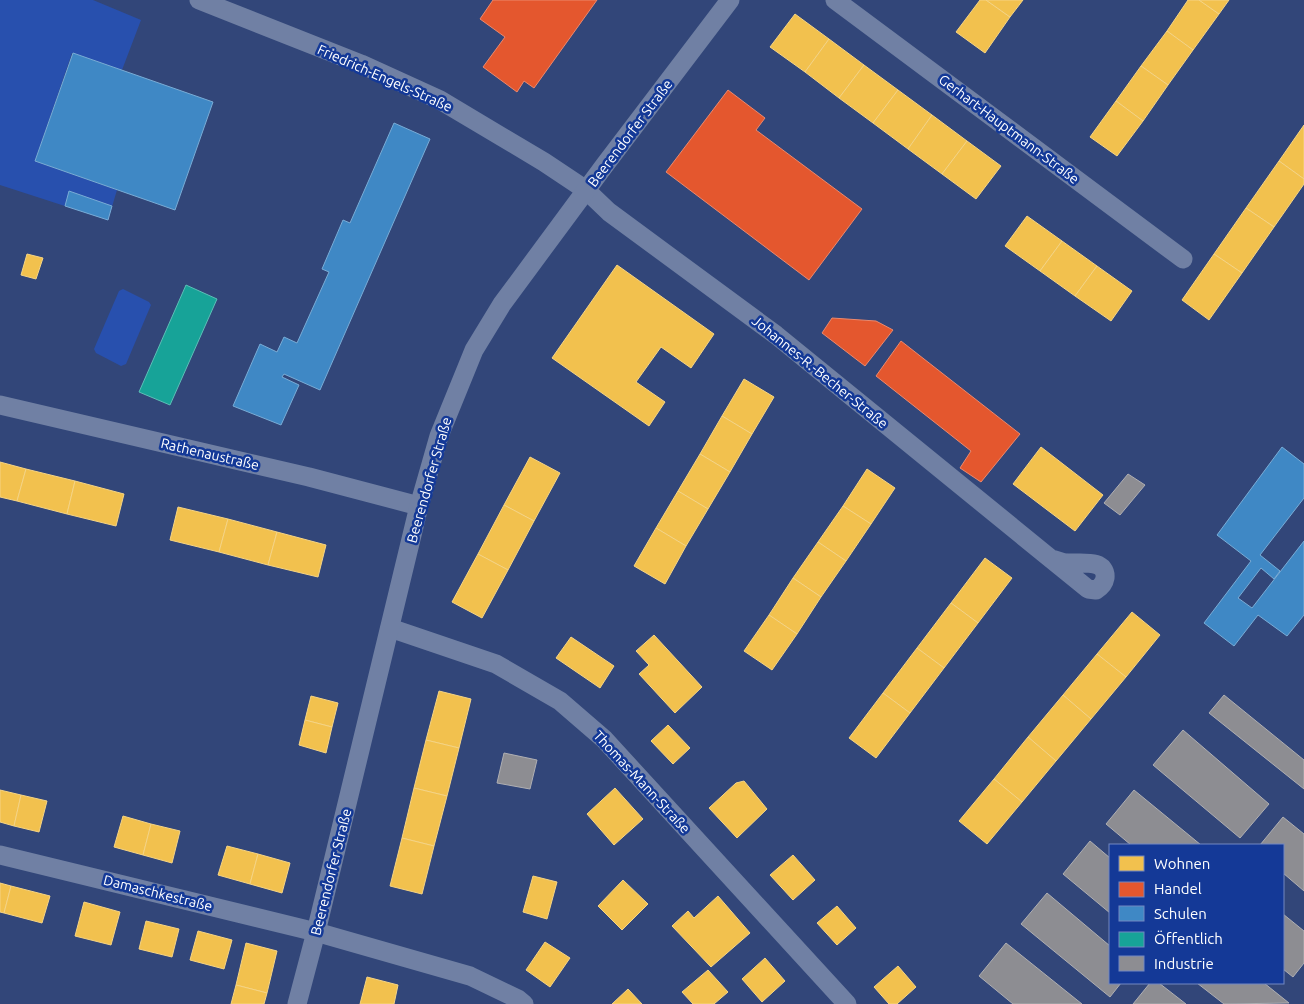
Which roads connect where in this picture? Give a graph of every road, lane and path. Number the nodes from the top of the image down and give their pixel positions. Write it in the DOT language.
graph roads {
  1 [pos="199,0"];
  2 [pos="730,0"];
  3 [pos="835,0"];
  4 [pos="586,190"];
  5 [pos="1183,259"];
  6 [pos="0,405"];
  7 [pos="420,506"];
  8 [pos="1051,559"];
  9 [pos="390,628"];
  10 [pos="0,855"];
  11 [pos="316,932"];
  12 [pos="297,1004"];
  13 [pos="524,1004"];
  14 [pos="847,1004"];
  1 -- 4 [label="street, Friedrich-Engels-Straße"];
  2 -- 4 [label="street, Beerendorfer Straße"];
  3 -- 5 [label="street, Gerhart-Hauptmann-Straße"];
  4 -- 7 [label="street, Beerendorfer Straße"];
  4 -- 8 [label="street, Johannes-R.-Becher-Straße"];
  6 -- 7 [label="street, Rathenaustraße"];
  7 -- 9 [label="street, Beerendorfer Straße"];
  9 -- 11 [label="street, Beerendorfer Straße"];
  9 -- 14 [label="street, Thomas-Mann-Straße"];
  10 -- 11 [label="street, Damaschkestraße"];
  11 -- 12 [label="street, Beerendorfer Straße"];
  11 -- 13 [label="street, Damaschkestraße"];
}
